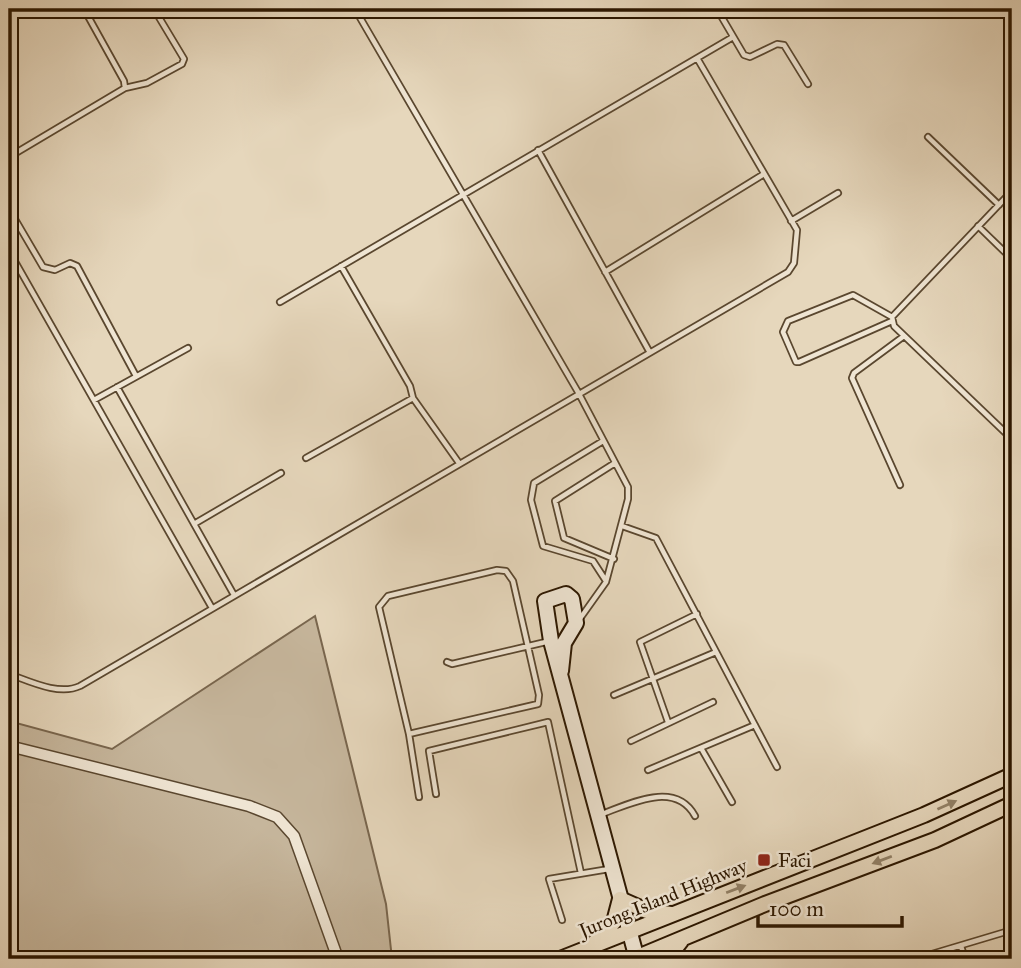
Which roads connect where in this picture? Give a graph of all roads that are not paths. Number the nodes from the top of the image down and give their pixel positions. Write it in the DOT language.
graph roads {
  1 [pos="84,9"];
  2 [pos="154,9"];
  3 [pos="355,9"];
  4 [pos="717,9"];
  5 [pos="733,37"];
  6 [pos="697,58"];
  7 [pos="808,85"];
  8 [pos="125,89"];
  9 [pos="928,137"];
  10 [pos="538,150"];
  11 [pos="9,156"];
  12 [pos="764,174"];
  13 [pos="1012,191"];
  14 [pos="838,193"];
  15 [pos="461,195"];
  16 [pos="999,205"];
  17 [pos="9,208"];
  18 [pos="792,221"];
  19 [pos="978,226"];
  20 [pos="9,251"];
  21 [pos="1012,259"];
  22 [pos="341,266"];
  23 [pos="605,272"];
  24 [pos="280,302"];
  25 [pos="892,319"];
  26 [pos="904,336"];
  27 [pos="188,348"];
  28 [pos="649,352"];
  29 [pos="136,376"];
  30 [pos="117,387"];
  31 [pos="578,392"];
  32 [pos="413,398"];
  33 [pos="94,400"];
  34 [pos="1012,439"];
  35 [pos="603,441"];
  36 [pos="306,458"];
  37 [pos="459,463"];
  38 [pos="615,463"];
  39 [pos="281,473"];
  40 [pos="900,485"];
  41 [pos="194,524"];
  42 [pos="622,526"];
  43 [pos="614,559"];
  44 [pos="606,582"];
  45 [pos="234,595"];
  46 [pos="212,608"];
  47 [pos="697,614"];
  48 [pos="576,623"];
  49 [pos="551,641"];
  50 [pos="528,646"];
  51 [pos="716,652"];
  52 [pos="447,662"];
  53 [pos="561,671"];
  54 [pos="9,674"];
  55 [pos="653,678"];
  56 [pos="614,695"];
  57 [pos="713,702"];
  58 [pos="668,722"];
  59 [pos="755,724"];
  60 [pos="409,734"];
  61 [pos="631,741"];
  62 [pos="9,746"];
  63 [pos="701,748"];
  64 [pos="778,767"];
  65 [pos="648,771"];
  66 [pos="1012,775"];
  67 [pos="436,794"];
  68 [pos="419,797"];
  69 [pos="732,802"];
  70 [pos="1012,804"];
  71 [pos="598,815"];
  72 [pos="695,816"];
  73 [pos="612,869"];
  74 [pos="581,873"];
  75 [pos="620,899"];
  76 [pos="672,914"];
  77 [pos="562,920"];
  78 [pos="1012,930"];
  79 [pos="628,932"];
  80 [pos="682,940"];
  81 [pos="961,946"];
  82 [pos="590,947"];
  83 [pos="338,959"];
  84 [pos="560,959"];
  85 [pos="636,959"];
  86 [pos="667,959"];
  87 [pos="915,959"];
  88 [pos="965,959"];
  1 -- 8 [label="lane"];
  2 -- 8 [label="lane"];
  3 -- 15 [label="lane"];
  4 -- 5 [label="lane"];
  5 -- 6 [label="lane"];
  5 -- 7 [label="lane"];
  6 -- 10 [label="lane"];
  6 -- 12 [label="lane"];
  8 -- 11 [label="lane"];
  9 -- 16 [label="lane"];
  10 -- 15 [label="lane"];
  10 -- 23 [label="lane"];
  12 -- 18 [label="lane"];
  12 -- 23 [label="lane"];
  13 -- 16 [label="lane"];
  14 -- 18 [label="lane"];
  15 -- 22 [label="lane"];
  15 -- 31 [label="lane"];
  16 -- 19 [label="lane"];
  17 -- 29 [label="lane"];
  18 -- 28 [label="lane"];
  19 -- 21 [label="lane"];
  19 -- 25 [label="lane"];
  20 -- 33 [label="lane"];
  22 -- 24 [label="lane"];
  22 -- 32 [label="lane"];
  23 -- 28 [label="lane"];
  25 -- 25 [label="lane"];
  25 -- 26 [label="lane"];
  26 -- 34 [label="lane"];
  26 -- 40 [label="lane"];
  27 -- 29 [label="lane"];
  28 -- 31 [label="lane"];
  29 -- 30 [label="lane"];
  30 -- 33 [label="lane"];
  30 -- 41 [label="lane"];
  31 -- 35 [label="lane"];
  31 -- 37 [label="lane"];
  32 -- 36 [label="lane"];
  32 -- 37 [label="lane"];
  33 -- 46 [label="lane"];
  35 -- 38 [label="lane"];
  35 -- 44 [label="lane"];
  37 -- 45 [label="lane"];
  38 -- 42 [label="lane"];
  38 -- 43 [label="lane"];
  39 -- 41 [label="lane"];
  41 -- 45 [label="lane"];
  42 -- 43 [label="lane"];
  42 -- 47 [label="lane"];
  43 -- 44 [label="lane"];
  44 -- 48 [label="lane"];
  45 -- 46 [label="lane"];
  46 -- 54 [label="lane"];
  47 -- 51 [label="lane"];
  47 -- 55 [label="lane"];
  48 -- 49 [label="street"];
  48 -- 53 [label="street"];
  49 -- 50 [label="lane"];
  49 -- 53 [label="street"];
  50 -- 52 [label="lane"];
  50 -- 60 [label="lane"];
  50 -- 60 [label="lane"];
  51 -- 55 [label="lane"];
  51 -- 59 [label="lane"];
  53 -- 71 [label="street"];
  55 -- 56 [label="lane"];
  55 -- 58 [label="lane"];
  57 -- 58 [label="lane"];
  58 -- 61 [label="lane"];
  59 -- 63 [label="lane"];
  59 -- 64 [label="lane"];
  60 -- 68 [label="lane"];
  62 -- 83 [label="street"];
  63 -- 65 [label="lane"];
  63 -- 69 [label="lane"];
  76 -- 66 [label="main road, Jurong Island Highway, one-way"];
  67 -- 74 [label="lane"];
  70 -- 80 [label="main road, one-way"];
  71 -- 72 [label="lane"];
  71 -- 73 [label="street"];
  73 -- 74 [label="lane"];
  73 -- 75 [label="street"];
  74 -- 77 [label="lane"];
  75 -- 76 [label="main road"];
  75 -- 79 [label="street"];
  75 -- 82 [label="main road"];
  76 -- 79 [label="main road, Jurong Island Highway"];
  78 -- 81 [label="lane"];
  79 -- 82 [label="main road, Jurong Island Highway"];
  79 -- 85 [label="street"];
  80 -- 85 [label="main road"];
  80 -- 86 [label="main road"];
  81 -- 87 [label="lane"];
  81 -- 88 [label="lane"];
  82 -- 84 [label="main road, Jurong Island Highway"];
}
